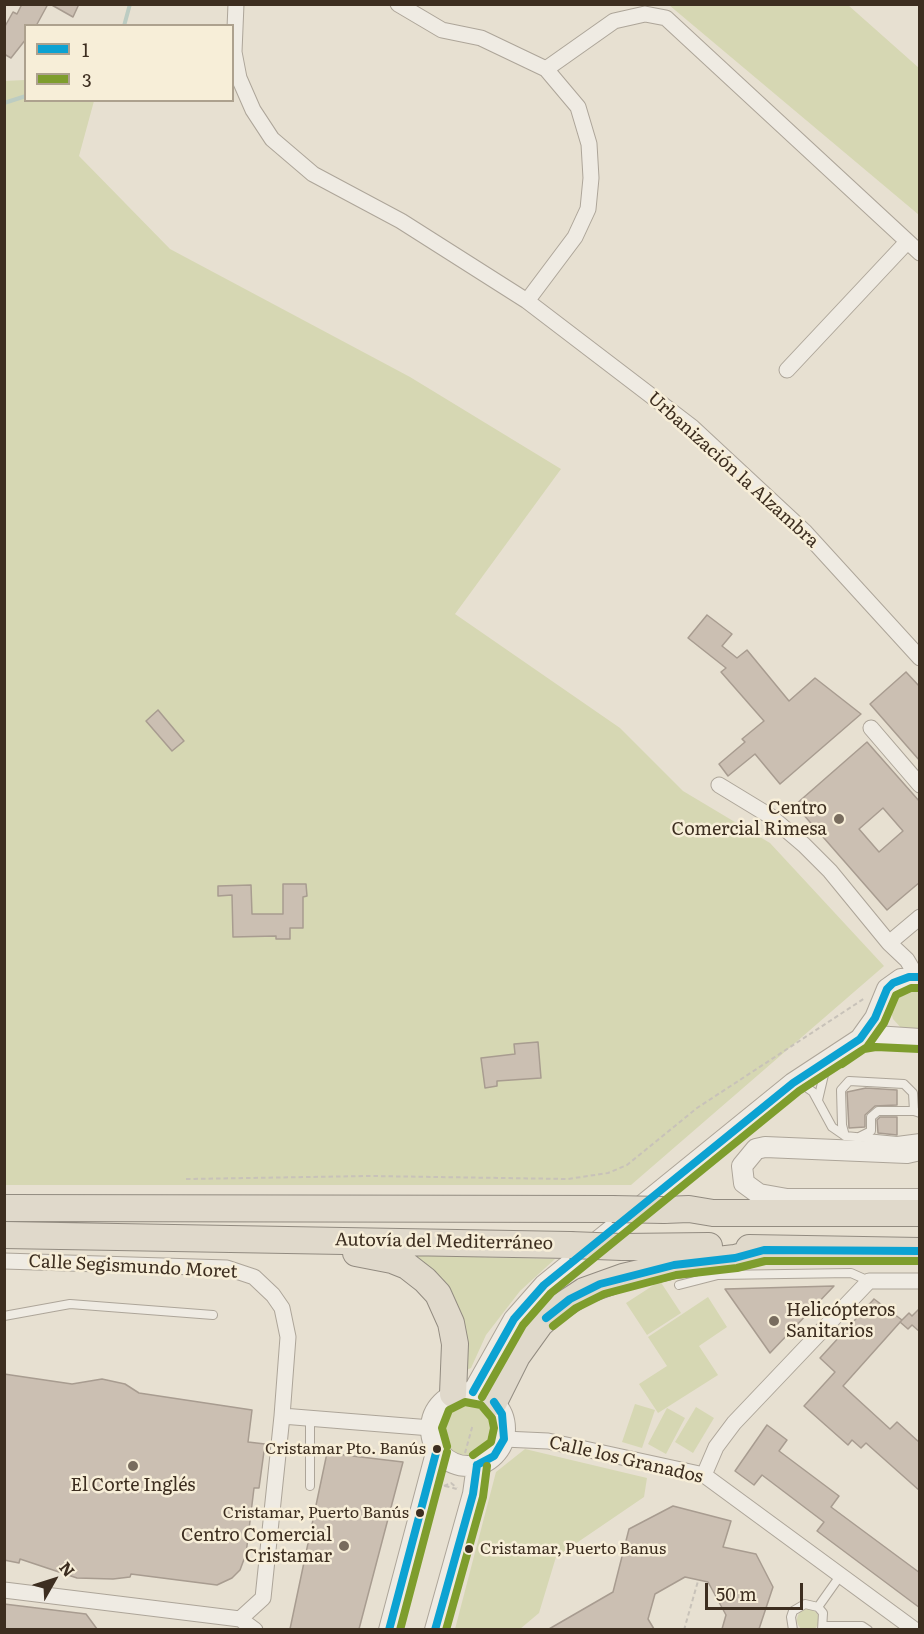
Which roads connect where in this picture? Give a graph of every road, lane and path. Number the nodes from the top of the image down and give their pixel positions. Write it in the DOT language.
graph roads {
  1 [pos="236,4"];
  2 [pos="398,4"];
  3 [pos="546,69"];
  4 [pos="907,242"];
  5 [pos="920,253"];
  6 [pos="527,301"];
  7 [pos="788,370"];
  8 [pos="920,658"];
  9 [pos="871,728"];
  10 [pos="719,785"];
  11 [pos="920,785"];
  12 [pos="920,917"];
  13 [pos="894,948"];
  14 [pos="917,977"];
  15 [pos="884,998"];
  16 [pos="861,1039"];
  17 [pos="913,1041"];
  18 [pos="829,1059"];
  19 [pos="793,1083"];
  20 [pos="818,1100"];
  21 [pos="917,1112"];
  22 [pos="845,1136"];
  23 [pos="857,1138"];
  24 [pos="920,1138"];
  25 [pos="920,1150"];
  26 [pos="186,1179"];
  27 [pos="788,1199"];
  28 [pos="920,1199"];
  29 [pos="4,1208"];
  30 [pos="689,1209"];
  31 [pos="920,1214"];
  32 [pos="4,1234"];
  33 [pos="323,1239"];
  34 [pos="764,1250"];
  35 [pos="920,1251"];
  36 [pos="4,1261"];
  37 [pos="869,1281"];
  38 [pos="920,1281"];
  39 [pos="679,1285"];
  40 [pos="213,1315"];
  41 [pos="4,1316"];
  42 [pos="473,1396"];
  43 [pos="282,1416"];
  44 [pos="310,1418"];
  45 [pos="473,1424"];
  46 [pos="431,1428"];
  47 [pos="504,1439"];
  48 [pos="437,1449"];
  49 [pos="470,1465"];
  50 [pos="704,1475"];
  51 [pos="430,1482"];
  52 [pos="310,1486"];
  53 [pos="473,1494"];
  54 [pos="840,1576"];
  55 [pos="698,1581"];
  56 [pos="4,1590"];
  57 [pos="818,1607"];
  58 [pos="240,1619"];
  59 [pos="823,1628"];
  60 [pos="255,1629"];
  61 [pos="389,1629"];
  62 [pos="435,1629"];
  63 [pos="684,1629"];
  64 [pos="793,1629"];
  65 [pos="868,1629"];
  66 [pos="915,1629"];
  1 -- 6 [label="street, Urbanización la Alzambra"];
  2 -- 3 [label="street"];
  3 -- 4 [label="street"];
  3 -- 6 [label="street"];
  4 -- 5 [label="street"];
  4 -- 7 [label="street"];
  6 -- 8 [label="street, Urbanización la Alzambra"];
  9 -- 11 [label="street"];
  10 -- 13 [label="street"];
  12 -- 13 [label="street"];
  13 -- 14 [label="street"];
  14 -- 15 [label="street"];
  15 -- 16 [label="street"];
  15 -- 17 [label="street"];
  15 -- 26 [label="path"];
  16 -- 17 [label="street"];
  16 -- 18 [label="street"];
  18 -- 19 [label="street"];
  18 -- 20 [label="lane"];
  19 -- 20 [label="lane"];
  19 -- 42 [label="street"];
  20 -- 22 [label="lane"];
  21 -- 22 [label="lane"];
  21 -- 23 [label="lane"];
  22 -- 23 [label="lane"];
  23 -- 24 [label="lane"];
  25 -- 27 [label="street"];
  27 -- 28 [label="street"];
  27 -- 30 [label="highway"];
  29 -- 30 [label="highway, Autovía del Mediterráneo, bridge"];
  30 -- 31 [label="highway, Autovía del Mediterráneo"];
  32 -- 33 [label="highway, Autovía del Mediterráneo"];
  33 -- 34 [label="highway, Autovía del Mediterráneo, bridge"];
  33 -- 42 [label="highway"];
  34 -- 35 [label="highway, Autovía del Mediterráneo"];
  34 -- 42 [label="highway"];
  36 -- 43 [label="street, Calle Segismundo Moret"];
  37 -- 38 [label="street"];
  37 -- 39 [label="lane"];
  37 -- 50 [label="street"];
  40 -- 41 [label="lane"];
  42 -- 46 [label="street"];
  42 -- 47 [label="street"];
  43 -- 44 [label="street"];
  43 -- 58 [label="street, Calle Segismundo Moret"];
  44 -- 46 [label="street"];
  44 -- 52 [label="lane"];
  45 -- 49 [label="path"];
  46 -- 48 [label="street"];
  47 -- 49 [label="street"];
  47 -- 50 [label="street, Calle los Granados"];
  48 -- 49 [label="street"];
  48 -- 51 [label="street"];
  49 -- 53 [label="street"];
  50 -- 54 [label="street, Calle los Granados"];
  51 -- 53 [label="path"];
  51 -- 61 [label="street"];
  53 -- 62 [label="street"];
  54 -- 57 [label="lane"];
  54 -- 66 [label="street, Calle los Granados"];
  55 -- 63 [label="path"];
  56 -- 58 [label="street"];
  57 -- 59 [label="lane"];
  57 -- 64 [label="lane"];
  58 -- 60 [label="street"];
  59 -- 65 [label="lane"];
}
